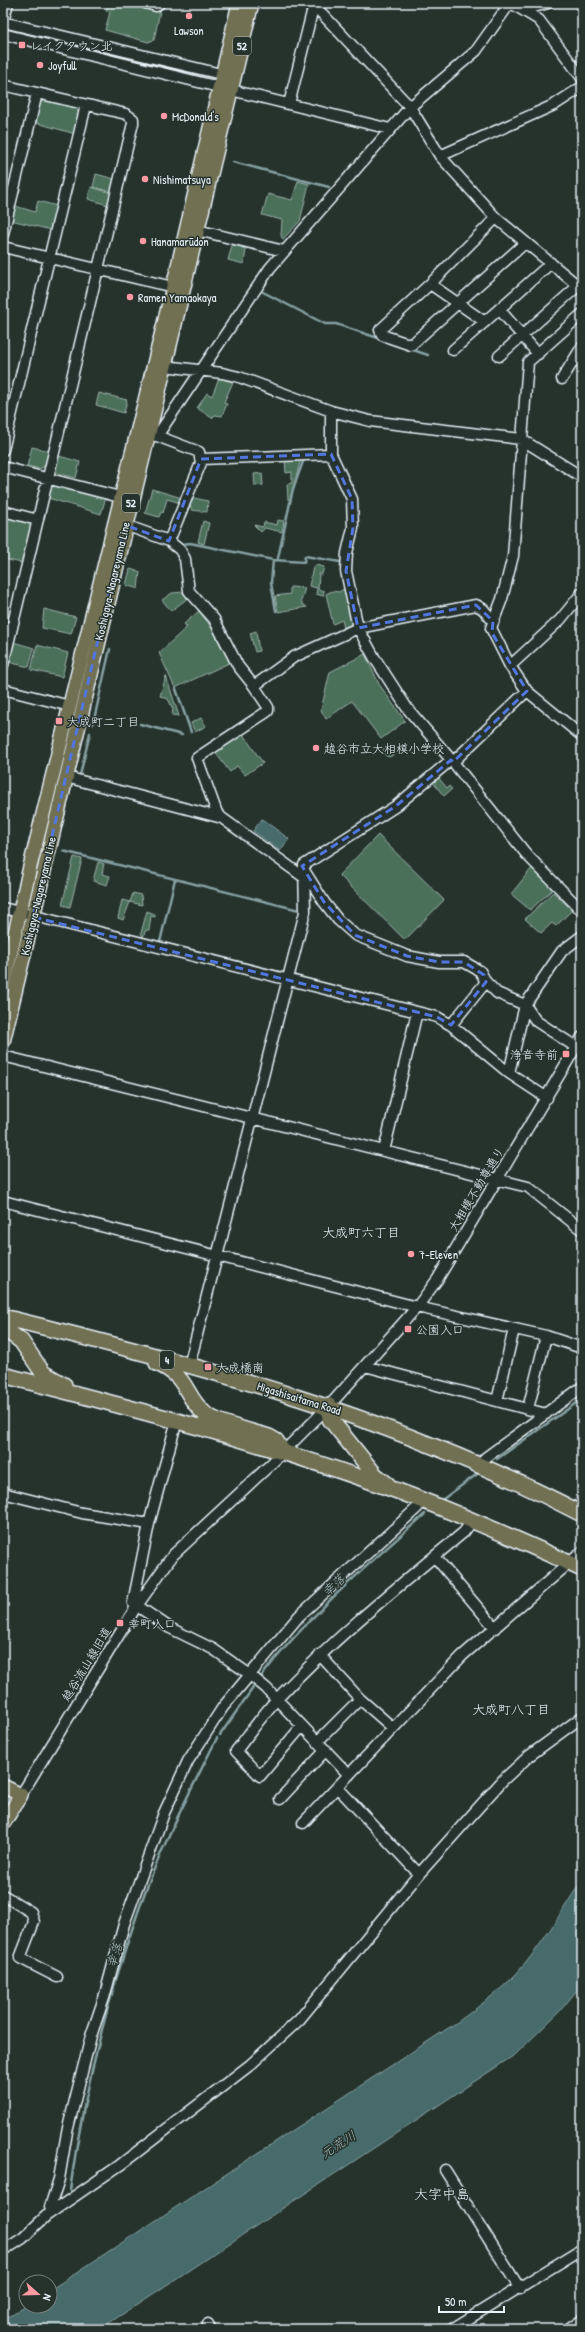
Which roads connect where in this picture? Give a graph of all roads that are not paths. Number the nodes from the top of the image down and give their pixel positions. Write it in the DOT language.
graph roads {
  1 [pos="8,3"];
  2 [pos="145,3"];
  3 [pos="160,3"];
  4 [pos="239,3"];
  5 [pos="252,3"];
  6 [pos="510,3"];
  7 [pos="548,3"];
  8 [pos="313,4"];
  9 [pos="523,10"];
  10 [pos="3,22"];
  11 [pos="3,34"];
  12 [pos="582,78"];
  13 [pos="220,80"];
  14 [pos="3,86"];
  15 [pos="582,87"];
  16 [pos="232,89"];
  17 [pos="37,94"];
  18 [pos="289,104"];
  19 [pos="86,106"];
  20 [pos="410,108"];
  21 [pos="390,129"];
  22 [pos="440,156"];
  23 [pos="496,218"];
  24 [pos="197,230"];
  25 [pos="3,234"];
  26 [pos="525,243"];
  27 [pos="3,247"];
  28 [pos="284,251"];
  29 [pos="48,258"];
  30 [pos="551,263"];
  31 [pos="98,270"];
  32 [pos="430,284"];
  33 [pos="173,287"];
  34 [pos="580,288"];
  35 [pos="458,303"];
  36 [pos="499,309"];
  37 [pos="582,314"];
  38 [pos="485,322"];
  39 [pos="522,335"];
  40 [pos="582,347"];
  41 [pos="453,350"];
  42 [pos="538,354"];
  43 [pos="499,356"];
  44 [pos="165,366"];
  45 [pos="200,370"];
  46 [pos="562,379"];
  47 [pos="331,411"];
  48 [pos="152,436"];
  49 [pos="521,439"];
  50 [pos="3,450"];
  51 [pos="331,454"];
  52 [pos="201,459"];
  53 [pos="3,467"];
  54 [pos="582,477"];
  55 [pos="48,478"];
  56 [pos="120,497"];
  57 [pos="3,511"];
  58 [pos="38,520"];
  59 [pos="125,525"];
  60 [pos="169,541"];
  61 [pos="582,593"];
  62 [pos="493,621"];
  63 [pos="358,628"];
  64 [pos="3,665"];
  65 [pos="510,666"];
  66 [pos="254,686"];
  67 [pos="3,688"];
  68 [pos="527,691"];
  69 [pos="70,706"];
  70 [pos="582,736"];
  71 [pos="452,761"];
  72 [pos="66,777"];
  73 [pos="222,818"];
  74 [pos="304,873"];
  75 [pos="3,908"];
  76 [pos="582,911"];
  77 [pos="20,912"];
  78 [pos="32,917"];
  79 [pos="582,936"];
  80 [pos="288,980"];
  81 [pos="486,982"];
  82 [pos="3,986"];
  83 [pos="525,1005"];
  84 [pos="417,1012"];
  85 [pos="451,1025"];
  86 [pos="582,1037"];
  87 [pos="3,1042"];
  88 [pos="576,1047"];
  89 [pos="3,1056"];
  90 [pos="509,1073"];
  91 [pos="547,1098"];
  92 [pos="253,1118"];
  93 [pos="384,1151"];
  94 [pos="497,1180"];
  95 [pos="3,1201"];
  96 [pos="582,1230"];
  97 [pos="218,1255"];
  98 [pos="418,1307"];
  99 [pos="3,1318"];
  100 [pos="3,1328"];
  101 [pos="514,1329"];
  102 [pos="546,1336"];
  103 [pos="582,1348"];
  104 [pos="127,1349"];
  105 [pos="189,1366"];
  106 [pos="365,1366"];
  107 [pos="3,1375"];
  108 [pos="582,1387"];
  109 [pos="88,1397"];
  110 [pos="497,1401"];
  111 [pos="329,1406"];
  112 [pos="528,1409"];
  113 [pos="546,1414"];
  114 [pos="177,1420"];
  115 [pos="283,1452"];
  116 [pos="482,1465"];
  117 [pos="395,1490"];
  118 [pos="3,1493"];
  119 [pos="422,1501"];
  120 [pos="582,1514"];
  121 [pos="472,1521"];
  122 [pos="149,1524"];
  123 [pos="582,1552"];
  124 [pos="435,1556"];
  125 [pos="576,1566"];
  126 [pos="136,1607"];
  127 [pos="495,1628"];
  128 [pos="320,1655"];
  129 [pos="249,1674"];
  130 [pos="277,1699"];
  131 [pos="360,1699"];
  132 [pos="582,1717"];
  133 [pos="302,1726"];
  134 [pos="392,1728"];
  135 [pos="317,1742"];
  136 [pos="326,1750"];
  137 [pos="349,1775"];
  138 [pos="3,1786"];
  139 [pos="337,1787"];
  140 [pos="21,1795"];
  141 [pos="280,1799"];
  142 [pos="303,1823"];
  143 [pos="3,1824"];
  144 [pos="419,1874"];
  145 [pos="3,1895"];
  146 [pos="57,1977"];
  147 [pos="445,2170"];
  148 [pos="53,2211"];
  149 [pos="582,2249"];
  150 [pos="3,2251"];
  151 [pos="520,2289"];
  152 [pos="582,2319"];
  153 [pos="452,2329"];
  154 [pos="568,2329"];
  1 -- 10 [label="street"];
  2 -- 3 [label="street"];
  4 -- 13 [label="main road, Koshigaya-Nagareyama Line / 52"];
  5 -- 16 [label="main road, Koshigaya-Nagareyama Line / 52"];
  6 -- 9 [label="street"];
  6 -- 20 [label="street"];
  7 -- 9 [label="street"];
  8 -- 18 [label="street"];
  8 -- 20 [label="street"];
  9 -- 12 [label="street"];
  10 -- 13 [label="street"];
  11 -- 13 [label="street"];
  13 -- 16 [label="street"];
  13 -- 33 [label="main road, Koshigaya-Nagareyama Line / 52"];
  14 -- 17 [label="street"];
  15 -- 22 [label="street"];
  16 -- 18 [label="street"];
  16 -- 24 [label="main road, Koshigaya-Nagareyama Line / 52"];
  17 -- 19 [label="street"];
  17 -- 25 [label="street"];
  18 -- 21 [label="street"];
  19 -- 29 [label="street"];
  19 -- 31 [label="street"];
  20 -- 21 [label="street"];
  20 -- 22 [label="street"];
  21 -- 28 [label="street"];
  22 -- 23 [label="street"];
  23 -- 26 [label="street"];
  23 -- 32 [label="street"];
  24 -- 28 [label="street"];
  24 -- 44 [label="main road, Koshigaya-Nagareyama Line / 52"];
  26 -- 30 [label="street"];
  26 -- 35 [label="street"];
  27 -- 29 [label="street"];
  28 -- 45 [label="street"];
  29 -- 31 [label="street"];
  29 -- 50 [label="street"];
  30 -- 34 [label="street"];
  30 -- 36 [label="street"];
  31 -- 33 [label="street"];
  31 -- 55 [label="street"];
  32 -- 35 [label="street"];
  32 -- 35 [label="street"];
  33 -- 56 [label="main road, Koshigaya-Nagareyama Line / 52"];
  34 -- 39 [label="street"];
  35 -- 38 [label="street"];
  36 -- 38 [label="street"];
  36 -- 39 [label="street"];
  37 -- 42 [label="street"];
  38 -- 41 [label="street"];
  39 -- 42 [label="street"];
  39 -- 43 [label="street"];
  40 -- 46 [label="street"];
  42 -- 49 [label="street"];
  44 -- 45 [label="street"];
  44 -- 48 [label="main road, Koshigaya-Nagareyama Line / 52"];
  45 -- 47 [label="street"];
  45 -- 48 [label="street"];
  47 -- 49 [label="street"];
  47 -- 51 [label="street"];
  48 -- 52 [label="street"];
  48 -- 59 [label="main road, Koshigaya-Nagareyama Line / 52"];
  49 -- 54 [label="street"];
  49 -- 62 [label="street"];
  51 -- 52 [label="street"];
  51 -- 63 [label="street"];
  52 -- 60 [label="street"];
  53 -- 55 [label="street"];
  55 -- 56 [label="street"];
  55 -- 58 [label="street"];
  56 -- 69 [label="main road, Koshigaya-Nagareyama Line / 52"];
  57 -- 58 [label="street"];
  58 -- 64 [label="street"];
  59 -- 60 [label="street"];
  59 -- 72 [label="main road, Koshigaya-Nagareyama Line / 52"];
  60 -- 66 [label="street"];
  61 -- 65 [label="street"];
  62 -- 63 [label="street"];
  62 -- 65 [label="street"];
  63 -- 66 [label="street"];
  63 -- 71 [label="street"];
  65 -- 68 [label="street"];
  66 -- 73 [label="street"];
  67 -- 69 [label="street"];
  68 -- 70 [label="street"];
  68 -- 71 [label="street"];
  69 -- 77 [label="main road, Koshigaya-Nagareyama Line / 52"];
  71 -- 74 [label="street"];
  71 -- 76 [label="street"];
  72 -- 73 [label="street"];
  72 -- 78 [label="main road, Koshigaya-Nagareyama Line / 52"];
  73 -- 74 [label="street"];
  74 -- 80 [label="street"];
  74 -- 81 [label="street"];
  75 -- 77 [label="street"];
  77 -- 78 [label="street"];
  77 -- 82 [label="main road, Koshigaya-Nagareyama Line / 52"];
  78 -- 80 [label="street"];
  78 -- 87 [label="main road, Koshigaya-Nagareyama Line / 52"];
  79 -- 83 [label="street"];
  80 -- 84 [label="street"];
  80 -- 92 [label="street"];
  81 -- 83 [label="street"];
  81 -- 85 [label="street"];
  83 -- 88 [label="street"];
  83 -- 90 [label="street"];
  84 -- 85 [label="street"];
  84 -- 93 [label="street"];
  85 -- 90 [label="street"];
  86 -- 88 [label="street, 大相模不動尊通り"];
  88 -- 91 [label="street, 大相模不動尊通り"];
  89 -- 92 [label="street"];
  90 -- 91 [label="street"];
  91 -- 94 [label="street, 大相模不動尊通り"];
  92 -- 93 [label="street"];
  92 -- 97 [label="street"];
  93 -- 94 [label="street"];
  94 -- 96 [label="street"];
  94 -- 98 [label="street, 大相模不動尊通り"];
  95 -- 97 [label="street"];
  97 -- 98 [label="street"];
  97 -- 105 [label="street"];
  98 -- 101 [label="street"];
  98 -- 106 [label="street, 大相模不動尊通り"];
  99 -- 104 [label="highway, Higashisaitama Road / 4"];
  100 -- 109 [label="highway, 4"];
  101 -- 102 [label="street"];
  101 -- 110 [label="street"];
  102 -- 103 [label="street"];
  102 -- 112 [label="street"];
  104 -- 105 [label="highway, Higashisaitama Road / 4"];
  104 -- 115 [label="highway, 4"];
  105 -- 111 [label="highway, Higashisaitama Road / 4"];
  106 -- 110 [label="street"];
  106 -- 111 [label="street, 大相模不動尊通り"];
  107 -- 109 [label="highway, 4"];
  108 -- 113 [label="street"];
  109 -- 114 [label="highway, 4"];
  110 -- 112 [label="street"];
  111 -- 115 [label="street, 大相模不動尊通り"];
  111 -- 116 [label="highway, Higashisaitama Road / 4"];
  111 -- 117 [label="highway"];
  112 -- 113 [label="street"];
  113 -- 116 [label="street"];
  114 -- 115 [label="highway, 4"];
  114 -- 122 [label="street"];
  115 -- 117 [label="highway, 4"];
  115 -- 126 [label="street, 越谷流山線旧道"];
  116 -- 120 [label="highway, Higashisaitama Road / 4"];
  117 -- 119 [label="highway, 4"];
  118 -- 122 [label="street"];
  119 -- 121 [label="highway, 4"];
  119 -- 129 [label="street"];
  121 -- 124 [label="street"];
  121 -- 125 [label="highway, 4"];
  122 -- 126 [label="street"];
  123 -- 125 [label="street"];
  124 -- 127 [label="street"];
  124 -- 128 [label="street"];
  125 -- 127 [label="street"];
  126 -- 129 [label="street"];
  126 -- 140 [label="street, 越谷流山線旧道"];
  127 -- 134 [label="street"];
  128 -- 130 [label="street"];
  128 -- 131 [label="street"];
  129 -- 130 [label="street"];
  129 -- 148 [label="street"];
  130 -- 133 [label="street"];
  130 -- 133 [label="street"];
  131 -- 134 [label="street"];
  131 -- 135 [label="street"];
  132 -- 144 [label="street"];
  133 -- 135 [label="street"];
  134 -- 137 [label="street"];
  135 -- 136 [label="street"];
  136 -- 137 [label="street"];
  136 -- 141 [label="street"];
  137 -- 139 [label="street"];
  138 -- 140 [label="main road"];
  139 -- 142 [label="street"];
  139 -- 144 [label="street"];
  140 -- 143 [label="main road"];
  144 -- 148 [label="street"];
  145 -- 146 [label="street"];
  147 -- 151 [label="street"];
  148 -- 150 [label="street"];
  149 -- 151 [label="street"];
  151 -- 153 [label="street"];
  152 -- 154 [label="street"];
}
